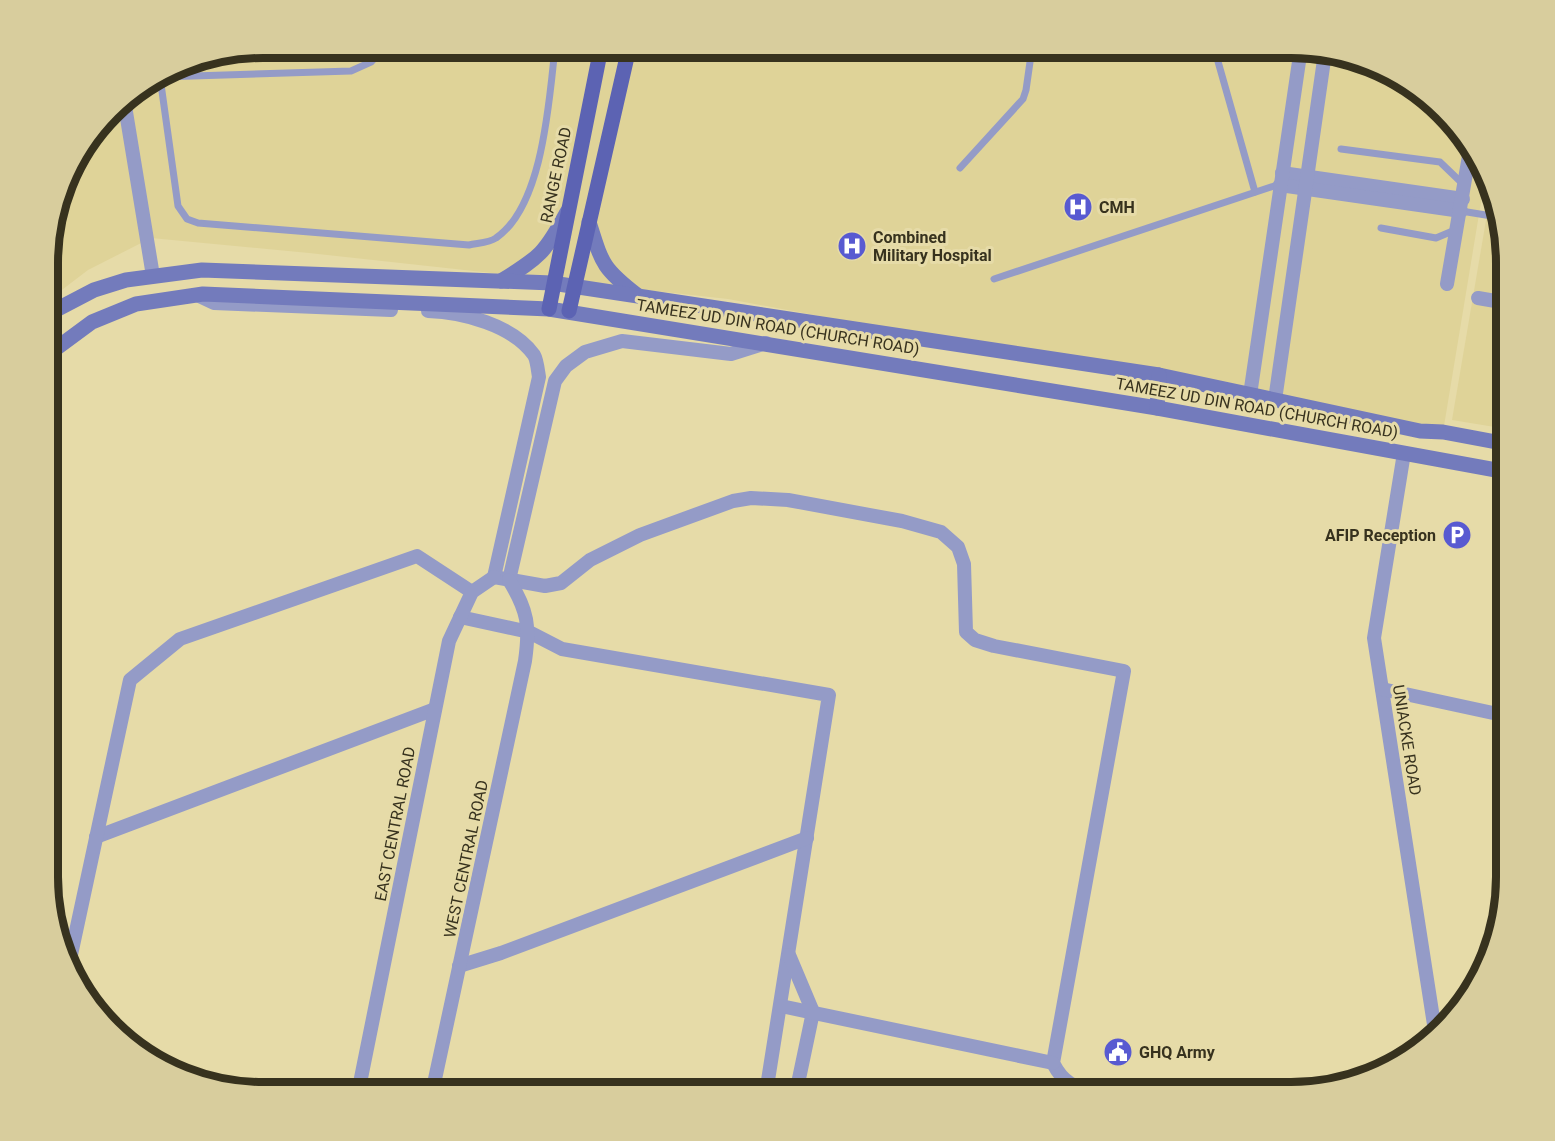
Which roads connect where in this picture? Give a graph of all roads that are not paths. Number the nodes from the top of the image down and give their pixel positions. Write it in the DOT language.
graph roads {
  1 [pos="374,59"];
  2 [pos="554,59"];
  3 [pos="599,59"];
  4 [pos="626,59"];
  5 [pos="1030,59"];
  6 [pos="1217,59"];
  7 [pos="1299,59"];
  8 [pos="1323,61"];
  9 [pos="180,76"];
  10 [pos="162,85"];
  11 [pos="126,111"];
  12 [pos="1341,148"];
  13 [pos="1469,160"];
  14 [pos="960,168"];
  15 [pos="1280,181"];
  16 [pos="1306,183"];
  17 [pos="1255,192"];
  18 [pos="1463,199"];
  19 [pos="567,212"];
  20 [pos="1491,213"];
  21 [pos="589,222"];
  22 [pos="1381,228"];
  23 [pos="1458,229"];
  24 [pos="153,276"];
  25 [pos="994,279"];
  26 [pos="501,281"];
  27 [pos="552,283"];
  28 [pos="1447,284"];
  29 [pos="574,286"];
  30 [pos="197,295"];
  31 [pos="638,296"];
  32 [pos="1478,298"];
  33 [pos="1496,301"];
  34 [pos="549,309"];
  35 [pos="58,310"];
  36 [pos="569,311"];
  37 [pos="766,343"];
  38 [pos="58,347"];
  39 [pos="1159,375"];
  40 [pos="1250,395"];
  41 [pos="1275,400"];
  42 [pos="1157,408"];
  43 [pos="1496,442"];
  44 [pos="1404,453"];
  45 [pos="1496,470"];
  46 [pos="494,577"];
  47 [pos="509,580"];
  48 [pos="472,592"];
  49 [pos="460,617"];
  50 [pos="529,632"];
  51 [pos="1382,689"];
  52 [pos="435,709"];
  53 [pos="1496,714"];
  54 [pos="96,837"];
  55 [pos="807,838"];
  56 [pos="72,950"];
  57 [pos="789,955"];
  58 [pos="459,966"];
  59 [pos="781,1006"];
  60 [pos="813,1012"];
  61 [pos="1434,1025"];
  62 [pos="1053,1063"];
  63 [pos="360,1082"];
  64 [pos="434,1082"];
  65 [pos="434,1082"];
  66 [pos="768,1082"];
  67 [pos="798,1082"];
  68 [pos="1066,1082"];
  1 -- 9 [label="lane"];
  2 -- 10 [label="lane"];
  3 -- 19 [label="main road, RANGE ROAD"];
  4 -- 21 [label="main road"];
  5 -- 14 [label="lane"];
  6 -- 17 [label="lane"];
  7 -- 15 [label="street"];
  8 -- 16 [label="street"];
  11 -- 24 [label="street"];
  12 -- 18 [label="lane"];
  13 -- 18 [label="street"];
  15 -- 16 [label="street"];
  15 -- 17 [label="lane"];
  15 -- 40 [label="street"];
  16 -- 18 [label="street"];
  16 -- 41 [label="street"];
  17 -- 25 [label="lane"];
  18 -- 20 [label="lane"];
  18 -- 23 [label="street"];
  19 -- 26 [label="main road"];
  19 -- 27 [label="main road, RANGE ROAD"];
  21 -- 29 [label="main road"];
  21 -- 31 [label="main road"];
  22 -- 23 [label="lane"];
  23 -- 28 [label="street"];
  24 -- 26 [label="main road, TAMEEZ UD DIN ROAD (CHURCH ROAD)"];
  24 -- 35 [label="main road, TAMEEZ UD DIN ROAD (CHURCH ROAD)"];
  26 -- 27 [label="main road, TAMEEZ UD DIN ROAD (CHURCH ROAD)"];
  27 -- 29 [label="main road, TAMEEZ UD DIN ROAD (CHURCH ROAD)"];
  27 -- 34 [label="main road, RANGE ROAD"];
  29 -- 31 [label="main road, TAMEEZ UD DIN ROAD (CHURCH ROAD)"];
  29 -- 36 [label="main road"];
  30 -- 34 [label="main road, TAMEEZ UD DIN ROAD (CHURCH ROAD)"];
  30 -- 38 [label="main road, TAMEEZ UD DIN ROAD (CHURCH ROAD)"];
  30 -- 46 [label="street"];
  31 -- 39 [label="main road, TAMEEZ UD DIN ROAD (CHURCH ROAD)"];
  32 -- 33 [label="street"];
  34 -- 36 [label="main road, TAMEEZ UD DIN ROAD (CHURCH ROAD)"];
  36 -- 37 [label="main road, TAMEEZ UD DIN ROAD (CHURCH ROAD)"];
  37 -- 42 [label="main road, TAMEEZ UD DIN ROAD (CHURCH ROAD)"];
  37 -- 47 [label="street"];
  39 -- 40 [label="main road, TAMEEZ UD DIN ROAD (CHURCH ROAD)"];
  39 -- 42 [label="main road"];
  40 -- 41 [label="main road, TAMEEZ UD DIN ROAD (CHURCH ROAD)"];
  41 -- 43 [label="main road, TAMEEZ UD DIN ROAD (CHURCH ROAD)"];
  42 -- 44 [label="main road, TAMEEZ UD DIN ROAD (CHURCH ROAD)"];
  44 -- 45 [label="main road, TAMEEZ UD DIN ROAD (CHURCH ROAD)"];
  44 -- 51 [label="street, UNIACKE ROAD"];
  46 -- 47 [label="street"];
  46 -- 48 [label="street"];
  47 -- 50 [label="street, WEST CENTRAL ROAD"];
  47 -- 62 [label="street"];
  48 -- 49 [label="street, EAST CENTRAL ROAD"];
  48 -- 54 [label="street"];
  49 -- 50 [label="street"];
  49 -- 52 [label="street, EAST CENTRAL ROAD"];
  50 -- 55 [label="street"];
  50 -- 58 [label="street, WEST CENTRAL ROAD"];
  50 -- 64 [label="street, WEST CENTRAL ROAD"];
  51 -- 53 [label="street"];
  51 -- 61 [label="street, UNIACKE ROAD"];
  52 -- 54 [label="street"];
  52 -- 63 [label="street, EAST CENTRAL ROAD"];
  54 -- 56 [label="street"];
  55 -- 57 [label="street"];
  55 -- 58 [label="street"];
  57 -- 59 [label="street"];
  57 -- 60 [label="street"];
  58 -- 65 [label="street, WEST CENTRAL ROAD"];
  59 -- 60 [label="street"];
  59 -- 66 [label="street"];
  60 -- 62 [label="street"];
  60 -- 67 [label="street"];
  62 -- 68 [label="street"];
}
